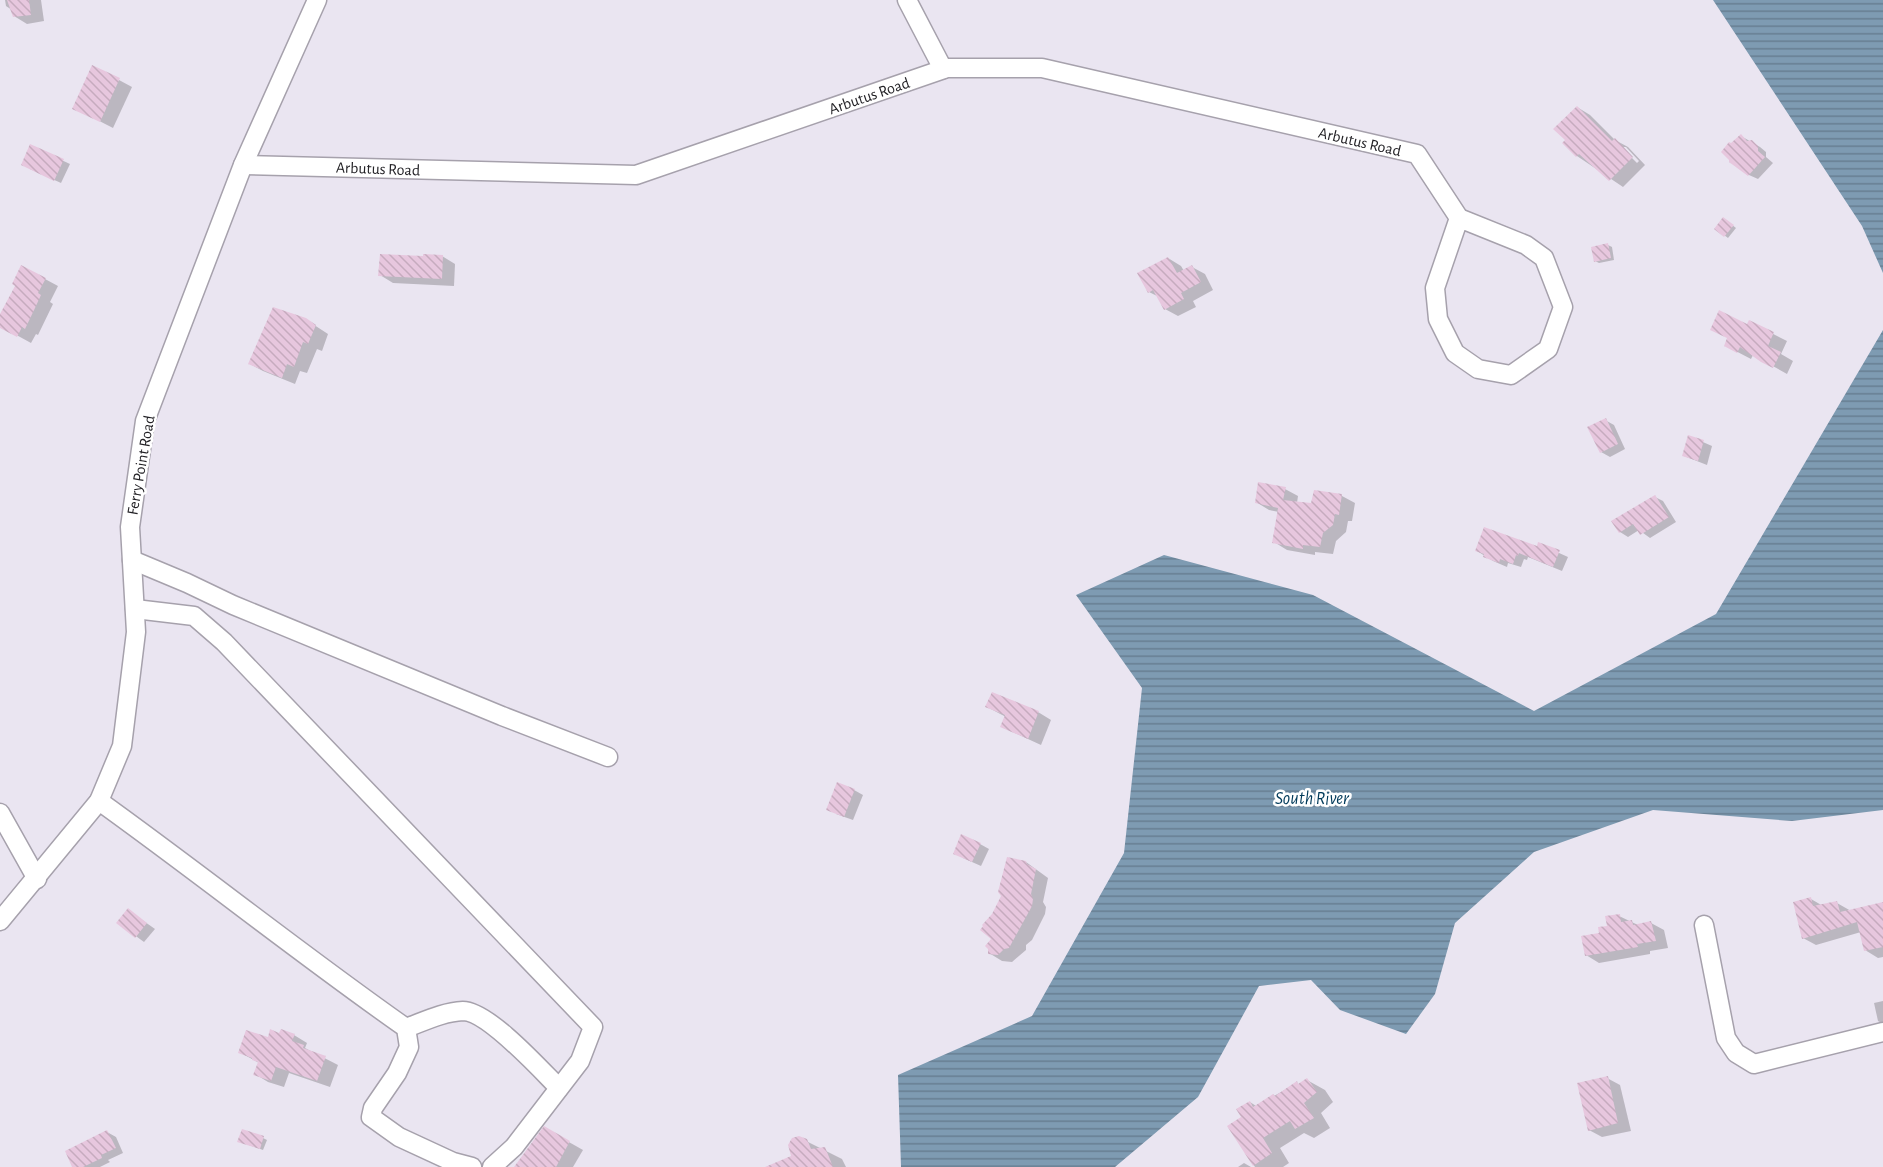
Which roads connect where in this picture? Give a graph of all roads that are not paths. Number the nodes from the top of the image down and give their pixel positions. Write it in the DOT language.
graph roads {
  1 [pos="317,0"];
  2 [pos="907,0"];
  3 [pos="943,69"];
  4 [pos="243,165"];
  5 [pos="1459,218"];
  6 [pos="132,560"];
  7 [pos="135,609"];
  8 [pos="608,757"];
  9 [pos="99,801"];
  10 [pos="0,813"];
  11 [pos="37,879"];
  12 [pos="0,921"];
  13 [pos="1704,925"];
  14 [pos="406,1028"];
  15 [pos="1883,1032"];
  16 [pos="559,1088"];
  17 [pos="472,1167"];
  18 [pos="492,1167"];
  1 -- 4 [label="street, Ferry Point Road"];
  2 -- 3 [label="street"];
  3 -- 4 [label="street, Arbutus Road"];
  3 -- 5 [label="street, Arbutus Road"];
  4 -- 6 [label="street, Ferry Point Road"];
  5 -- 5 [label="street"];
  6 -- 7 [label="street, Ferry Point Road"];
  6 -- 8 [label="street"];
  7 -- 9 [label="street, Ferry Point Road"];
  7 -- 16 [label="street"];
  9 -- 11 [label="street, Ferry Point Road"];
  9 -- 14 [label="street"];
  10 -- 11 [label="street"];
  11 -- 12 [label="street, Ferry Point Road"];
  13 -- 15 [label="street"];
  14 -- 16 [label="street"];
  14 -- 17 [label="street"];
  16 -- 18 [label="street"];
}
